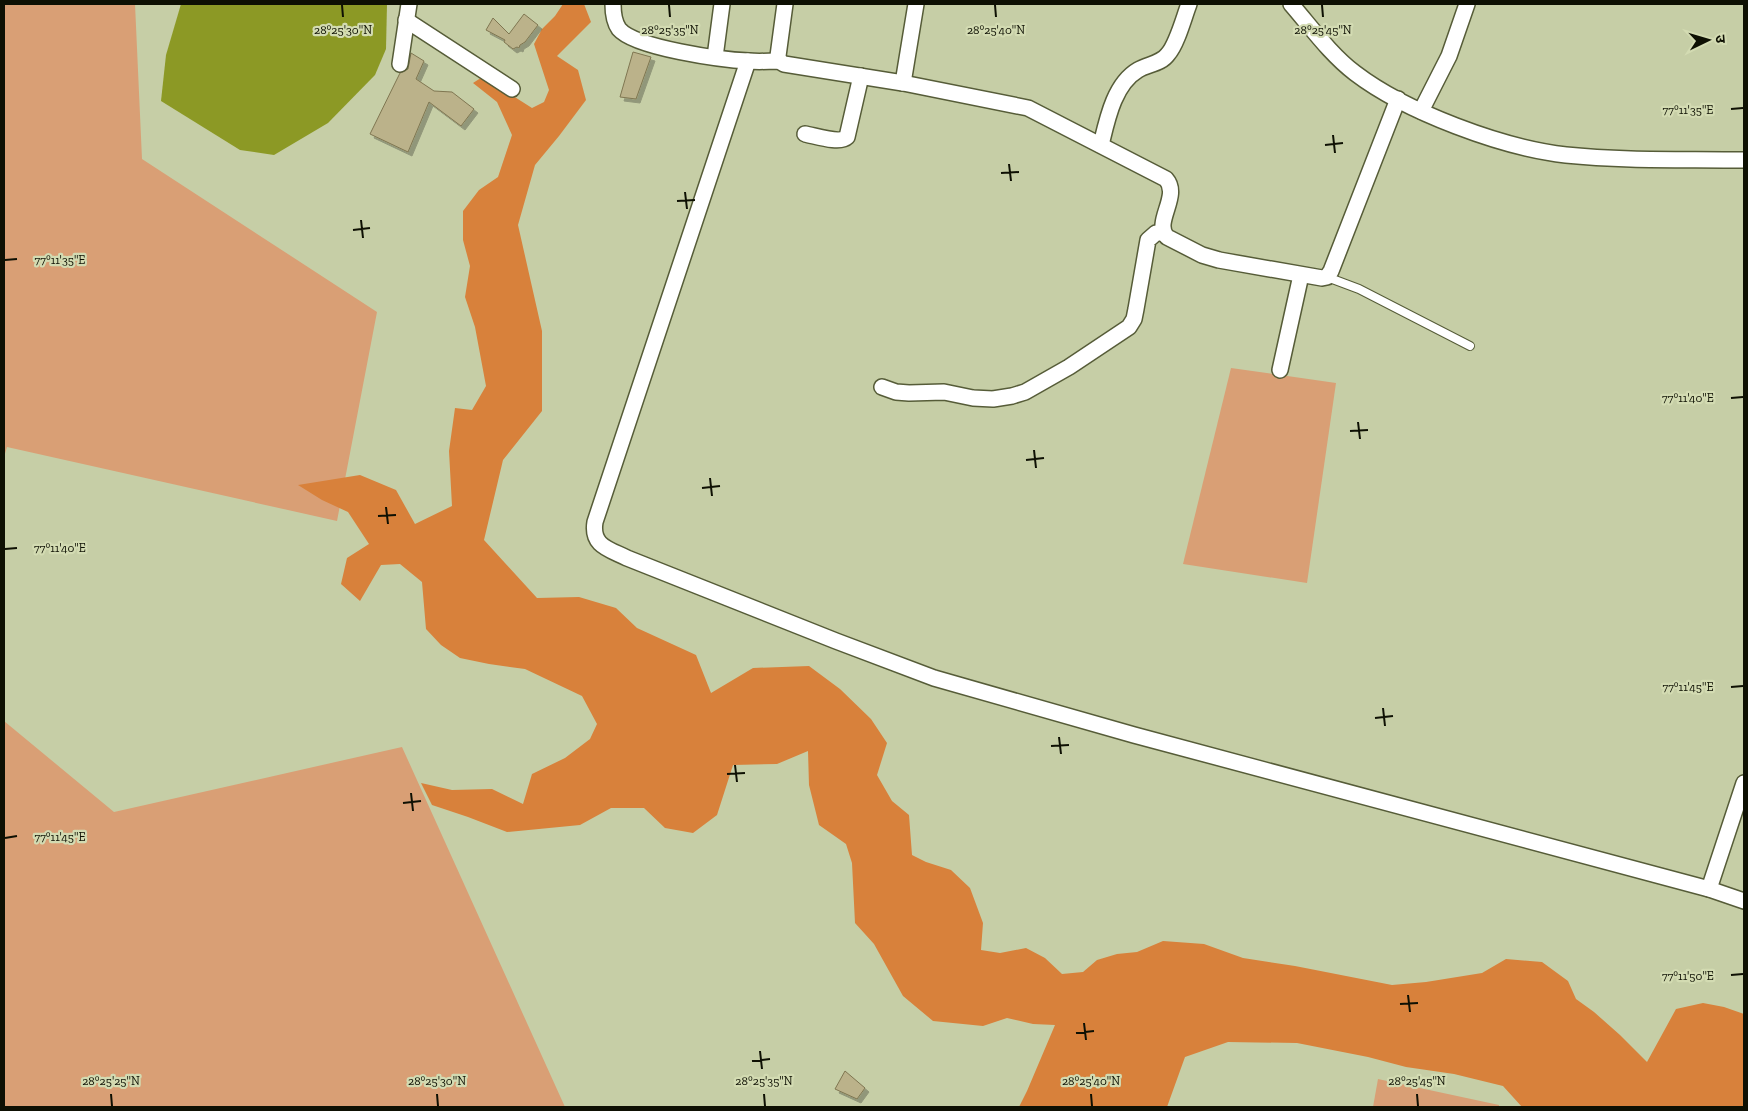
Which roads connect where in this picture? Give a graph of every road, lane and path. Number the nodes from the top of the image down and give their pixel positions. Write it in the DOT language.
graph roads {
  1 [pos="409,4"];
  2 [pos="613,4"];
  3 [pos="722,4"];
  4 [pos="785,4"];
  5 [pos="916,4"];
  6 [pos="1189,4"];
  7 [pos="1291,4"];
  8 [pos="1467,4"];
  9 [pos="406,20"];
  10 [pos="715,57"];
  11 [pos="748,61"];
  12 [pos="779,61"];
  13 [pos="400,64"];
  14 [pos="861,76"];
  15 [pos="903,83"];
  16 [pos="512,89"];
  17 [pos="1398,99"];
  18 [pos="1421,111"];
  19 [pos="805,134"];
  20 [pos="1101,145"];
  21 [pos="1744,160"];
  22 [pos="1163,233"];
  23 [pos="1301,275"];
  24 [pos="1327,277"];
  25 [pos="1470,346"];
  26 [pos="1280,370"];
  27 [pos="882,388"];
  28 [pos="1744,783"];
  29 [pos="1709,889"];
  30 [pos="1744,901"];
  1 -- 9 [label="street"];
  2 -- 10 [label="street"];
  3 -- 10 [label="street"];
  4 -- 12 [label="street"];
  5 -- 15 [label="street"];
  6 -- 20 [label="street"];
  7 -- 17 [label="street"];
  8 -- 18 [label="street"];
  9 -- 13 [label="street"];
  9 -- 16 [label="street"];
  10 -- 11 [label="street"];
  11 -- 12 [label="street"];
  11 -- 29 [label="street"];
  12 -- 14 [label="street"];
  14 -- 15 [label="street"];
  14 -- 19 [label="street"];
  15 -- 20 [label="street"];
  17 -- 18 [label="street"];
  17 -- 24 [label="street"];
  18 -- 21 [label="street"];
  20 -- 22 [label="street"];
  22 -- 23 [label="street"];
  22 -- 27 [label="street"];
  23 -- 24 [label="street"];
  23 -- 26 [label="street"];
  24 -- 25 [label="lane"];
  28 -- 29 [label="street"];
  29 -- 30 [label="street"];
}
